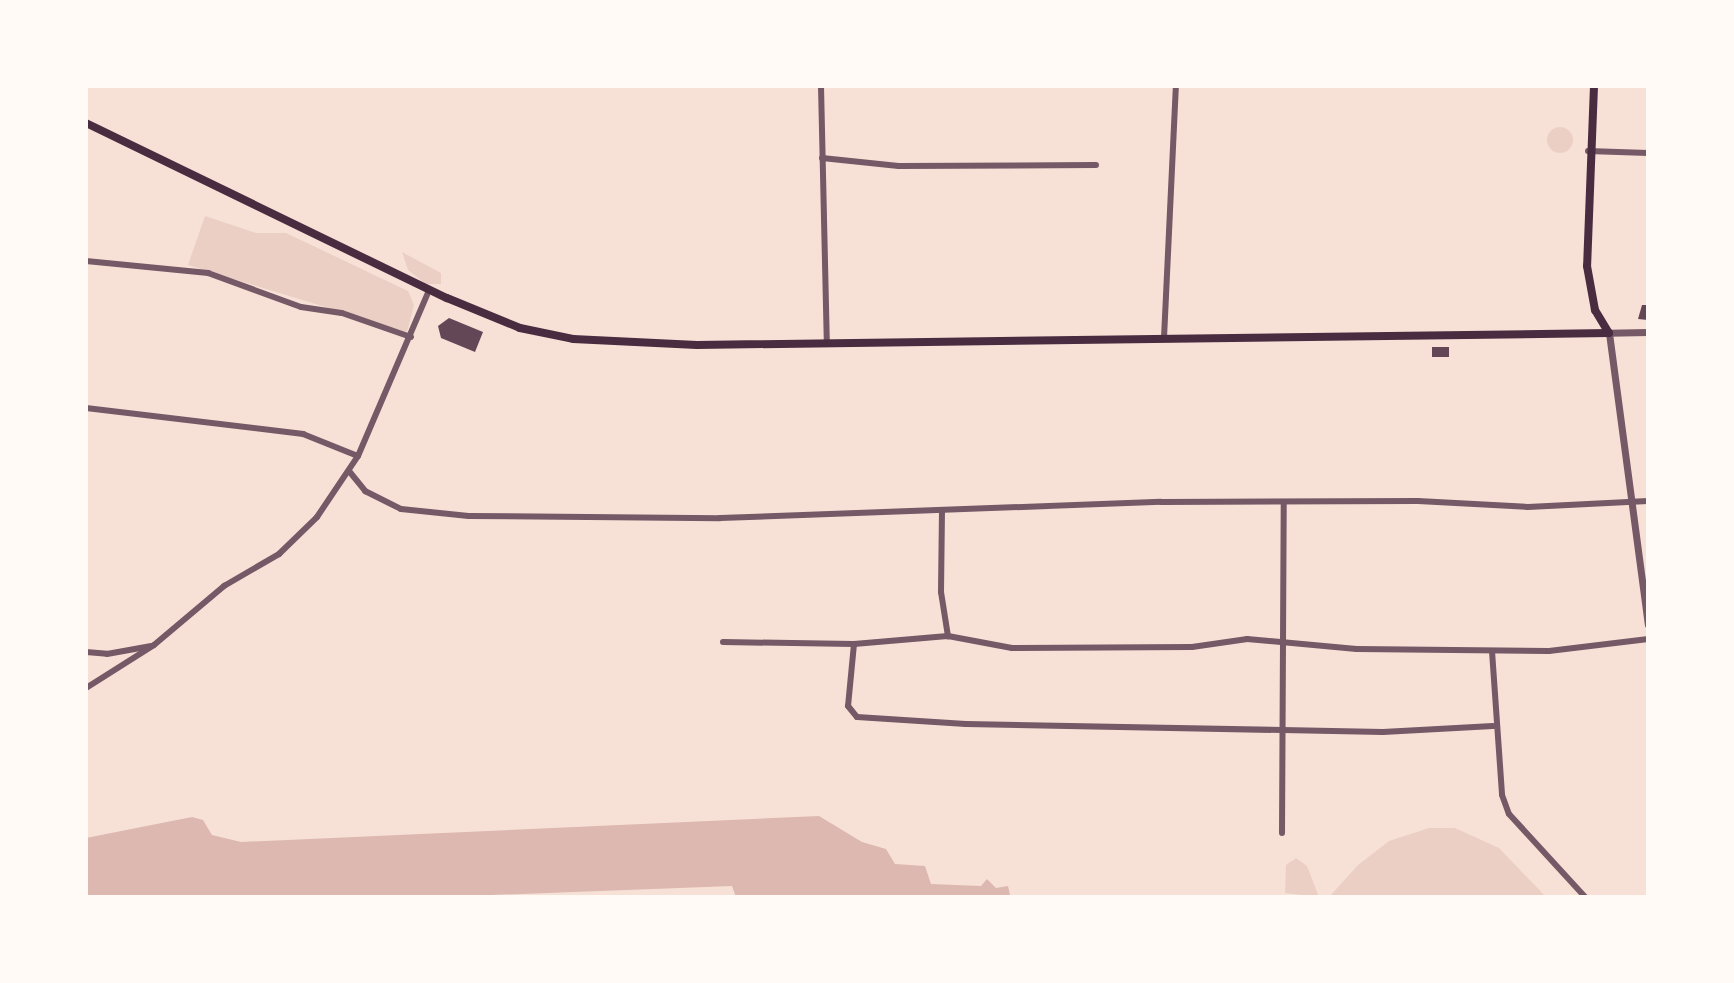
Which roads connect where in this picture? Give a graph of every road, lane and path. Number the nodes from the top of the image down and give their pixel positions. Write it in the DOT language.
graph roads {
  1 [pos="821,86"];
  2 [pos="1176,86"];
  3 [pos="1594,86"];
  4 [pos="86,123"];
  5 [pos="1588,151"];
  6 [pos="1648,153"];
  7 [pos="822,158"];
  8 [pos="1096,165"];
  9 [pos="86,261"];
  10 [pos="429,290"];
  11 [pos="1648,332"];
  12 [pos="1609,333"];
  13 [pos="411,337"];
  14 [pos="1164,338"];
  15 [pos="827,341"];
  16 [pos="86,408"];
  17 [pos="358,456"];
  18 [pos="349,471"];
  19 [pos="1648,501"];
  20 [pos="1284,504"];
  21 [pos="1628,504"];
  22 [pos="942,510"];
  23 [pos="1648,624"];
  24 [pos="948,636"];
  25 [pos="1648,639"];
  26 [pos="1281,640"];
  27 [pos="723,642"];
  28 [pos="854,644"];
  29 [pos="154,645"];
  30 [pos="1492,651"];
  31 [pos="86,652"];
  32 [pos="86,688"];
  33 [pos="1493,726"];
  34 [pos="1285,727"];
  35 [pos="1282,833"];
  36 [pos="1585,897"];
  1 -- 7 [label="street"];
  2 -- 14 [label="street"];
  3 -- 5 [label="main road"];
  4 -- 10 [label="main road"];
  5 -- 6 [label="street"];
  5 -- 12 [label="main road"];
  7 -- 8 [label="street"];
  7 -- 15 [label="street"];
  9 -- 13 [label="street"];
  10 -- 13 [label="street"];
  10 -- 15 [label="main road"];
  11 -- 12 [label="street"];
  12 -- 14 [label="main road"];
  12 -- 21 [label="street"];
  13 -- 17 [label="street"];
  14 -- 15 [label="main road"];
  16 -- 17 [label="street"];
  17 -- 18 [label="street"];
  18 -- 22 [label="street"];
  18 -- 29 [label="street"];
  19 -- 21 [label="street"];
  20 -- 21 [label="street"];
  20 -- 22 [label="street"];
  20 -- 26 [label="street"];
  21 -- 23 [label="street"];
  22 -- 24 [label="street"];
  24 -- 26 [label="street"];
  24 -- 28 [label="street"];
  25 -- 30 [label="street"];
  26 -- 30 [label="street"];
  26 -- 34 [label="street"];
  27 -- 28 [label="street"];
  28 -- 34 [label="street"];
  29 -- 31 [label="street"];
  29 -- 32 [label="street"];
  30 -- 33 [label="street"];
  33 -- 34 [label="street"];
  33 -- 36 [label="street"];
  34 -- 35 [label="street"];
}
